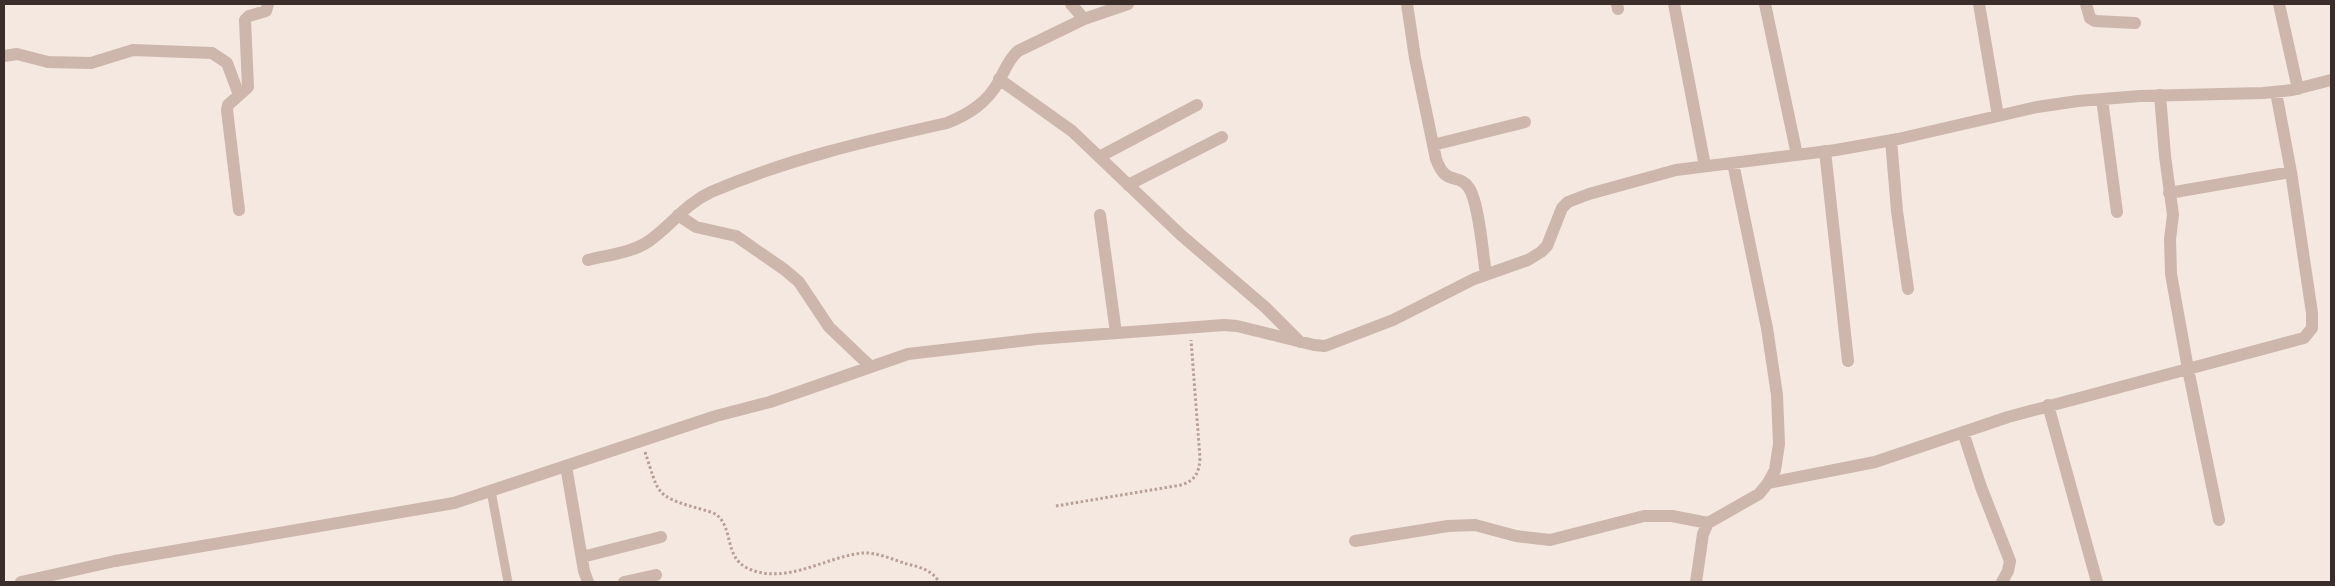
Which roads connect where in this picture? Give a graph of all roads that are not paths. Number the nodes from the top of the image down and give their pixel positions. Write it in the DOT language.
graph roads {
  1 [pos="268,4"];
  2 [pos="1071,4"];
  3 [pos="1128,4"];
  4 [pos="1407,4"];
  5 [pos="1674,4"];
  6 [pos="1765,4"];
  7 [pos="1979,4"];
  8 [pos="2086,4"];
  9 [pos="2279,4"];
  10 [pos="1084,19"];
  11 [pos="2135,23"];
  12 [pos="4,56"];
  13 [pos="1000,79"];
  14 [pos="2331,80"];
  15 [pos="2298,88"];
  16 [pos="2276,92"];
  17 [pos="240,95"];
  18 [pos="2160,95"];
  19 [pos="2102,99"];
  20 [pos="1197,105"];
  21 [pos="1998,116"];
  22 [pos="1525,122"];
  23 [pos="1222,138"];
  24 [pos="1891,140"];
  25 [pos="1434,145"];
  26 [pos="1825,151"];
  27 [pos="1797,155"];
  28 [pos="1099,157"];
  29 [pos="1733,163"];
  30 [pos="1706,166"];
  31 [pos="2291,172"];
  32 [pos="1128,185"];
  33 [pos="2170,193"];
  34 [pos="239,210"];
  35 [pos="2117,212"];
  36 [pos="678,215"];
  37 [pos="1100,215"];
  38 [pos="588,260"];
  39 [pos="1486,275"];
  40 [pos="1908,289"];
  41 [pos="1116,333"];
  42 [pos="1300,342"];
  43 [pos="1848,361"];
  44 [pos="870,366"];
  45 [pos="2188,369"];
  46 [pos="2048,405"];
  47 [pos="1963,432"];
  48 [pos="566,466"];
  49 [pos="1768,484"];
  50 [pos="491,491"];
  51 [pos="2219,520"];
  52 [pos="1708,524"];
  53 [pos="661,537"];
  54 [pos="1355,541"];
  55 [pos="582,558"];
  56 [pos="656,575"];
  57 [pos="20,582"];
  58 [pos="508,582"];
  59 [pos="588,582"];
  60 [pos="624,582"];
  61 [pos="1696,582"];
  62 [pos="2002,582"];
  63 [pos="2097,582"];
  1 -- 17 [label="street"];
  2 -- 10 [label="street"];
  3 -- 10 [label="street"];
  4 -- 25 [label="street"];
  5 -- 30 [label="street"];
  6 -- 27 [label="street"];
  7 -- 21 [label="street"];
  8 -- 11 [label="street"];
  9 -- 15 [label="street"];
  10 -- 13 [label="street"];
  12 -- 17 [label="street"];
  13 -- 28 [label="street"];
  13 -- 36 [label="street"];
  14 -- 15 [label="street"];
  15 -- 16 [label="street"];
  16 -- 18 [label="street"];
  16 -- 31 [label="street"];
  17 -- 34 [label="street"];
  18 -- 19 [label="street"];
  18 -- 33 [label="street"];
  19 -- 21 [label="street"];
  19 -- 35 [label="street"];
  20 -- 28 [label="street"];
  21 -- 24 [label="street"];
  22 -- 25 [label="street"];
  23 -- 32 [label="street"];
  24 -- 26 [label="street"];
  24 -- 40 [label="street"];
  25 -- 39 [label="street"];
  26 -- 27 [label="street"];
  26 -- 43 [label="street"];
  27 -- 29 [label="street"];
  28 -- 32 [label="street"];
  29 -- 30 [label="street"];
  29 -- 49 [label="street"];
  30 -- 39 [label="street"];
  31 -- 33 [label="street"];
  31 -- 45 [label="street"];
  32 -- 42 [label="street"];
  33 -- 45 [label="street"];
  36 -- 38 [label="street"];
  36 -- 44 [label="street"];
  37 -- 41 [label="street"];
  39 -- 42 [label="street"];
  41 -- 42 [label="street"];
  41 -- 44 [label="street"];
  44 -- 48 [label="street"];
  45 -- 46 [label="street"];
  45 -- 51 [label="street"];
  46 -- 47 [label="street"];
  46 -- 63 [label="street"];
  47 -- 49 [label="street"];
  47 -- 62 [label="street"];
  48 -- 50 [label="street"];
  48 -- 55 [label="street"];
  49 -- 52 [label="street"];
  50 -- 57 [label="street"];
  50 -- 58 [label="lane"];
  52 -- 54 [label="street"];
  52 -- 61 [label="street"];
  53 -- 55 [label="street"];
  55 -- 59 [label="street"];
  56 -- 60 [label="street"];
}
